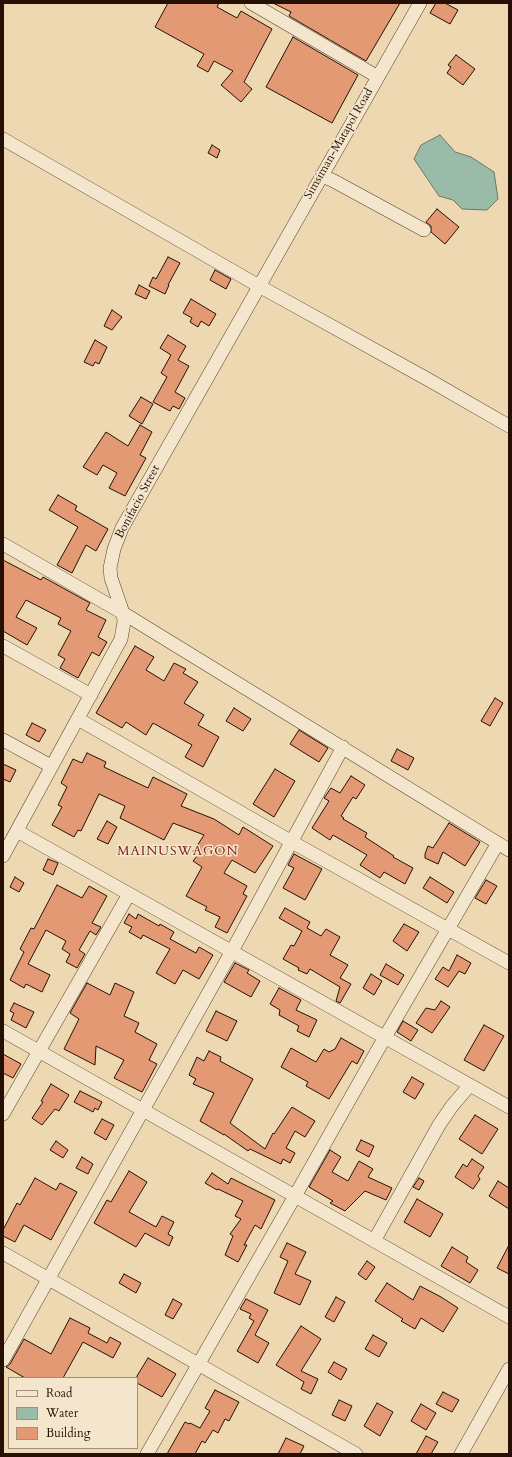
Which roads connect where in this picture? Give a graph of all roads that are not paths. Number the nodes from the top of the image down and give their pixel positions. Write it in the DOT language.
graph roads {
  1 [pos="251,3"];
  2 [pos="420,3"];
  3 [pos="378,77"];
  4 [pos="3,139"];
  5 [pos="321,176"];
  6 [pos="424,230"];
  7 [pos="259,286"];
  8 [pos="509,426"];
  9 [pos="3,544"];
  10 [pos="123,613"];
  11 [pos="3,646"];
  12 [pos="91,695"];
  13 [pos="78,718"];
  14 [pos="3,740"];
  15 [pos="343,747"];
  16 [pos="51,766"];
  17 [pos="17,831"];
  18 [pos="6,842"];
  19 [pos="292,842"];
  20 [pos="503,847"];
  21 [pos="3,856"];
  22 [pos="129,894"];
  23 [pos="448,928"];
  24 [pos="232,952"];
  25 [pos="509,963"];
  26 [pos="3,1031"];
  27 [pos="385,1037"];
  28 [pos="39,1051"];
  29 [pos="470,1085"];
  30 [pos="509,1107"];
  31 [pos="143,1110"];
  32 [pos="3,1114"];
  33 [pos="295,1196"];
  34 [pos="374,1241"];
  35 [pos="3,1253"];
  36 [pos="49,1280"];
  37 [pos="509,1317"];
  38 [pos="3,1360"];
  39 [pos="199,1364"];
  40 [pos="509,1370"];
  41 [pos="147,1454"];
  42 [pos="356,1454"];
  43 [pos="461,1454"];
  1 -- 3 [label="street"];
  2 -- 3 [label="street, Simsiman-Matapol Road"];
  3 -- 5 [label="street, Simsiman-Matapol Road"];
  4 -- 7 [label="street"];
  5 -- 6 [label="street"];
  5 -- 7 [label="street, Simsiman-Matapol Road"];
  7 -- 8 [label="street"];
  7 -- 10 [label="street, Bonifacio Street"];
  9 -- 10 [label="street"];
  10 -- 12 [label="street, Bonifacio Street"];
  10 -- 15 [label="street"];
  11 -- 12 [label="street"];
  12 -- 13 [label="street, Bonifacio Street"];
  13 -- 16 [label="street, Bonifacio Street"];
  13 -- 19 [label="street"];
  14 -- 16 [label="street"];
  15 -- 19 [label="street"];
  15 -- 20 [label="street"];
  16 -- 17 [label="street, Bonifacio Street"];
  17 -- 18 [label="street, Bonifacio Street"];
  17 -- 22 [label="street"];
  18 -- 21 [label="street, Bonifacio Street"];
  19 -- 23 [label="street"];
  19 -- 24 [label="street"];
  20 -- 23 [label="street"];
  22 -- 24 [label="street"];
  22 -- 28 [label="street"];
  23 -- 25 [label="street"];
  23 -- 27 [label="street"];
  24 -- 27 [label="street"];
  24 -- 31 [label="street"];
  26 -- 28 [label="street"];
  27 -- 29 [label="street"];
  27 -- 33 [label="street"];
  28 -- 31 [label="street"];
  28 -- 32 [label="street"];
  29 -- 30 [label="street"];
  29 -- 34 [label="street"];
  31 -- 33 [label="street"];
  31 -- 36 [label="street"];
  33 -- 34 [label="street"];
  33 -- 39 [label="street"];
  34 -- 37 [label="street"];
  35 -- 36 [label="street"];
  36 -- 38 [label="street"];
  36 -- 39 [label="street"];
  39 -- 41 [label="street"];
  39 -- 42 [label="street"];
  40 -- 43 [label="street"];
}
